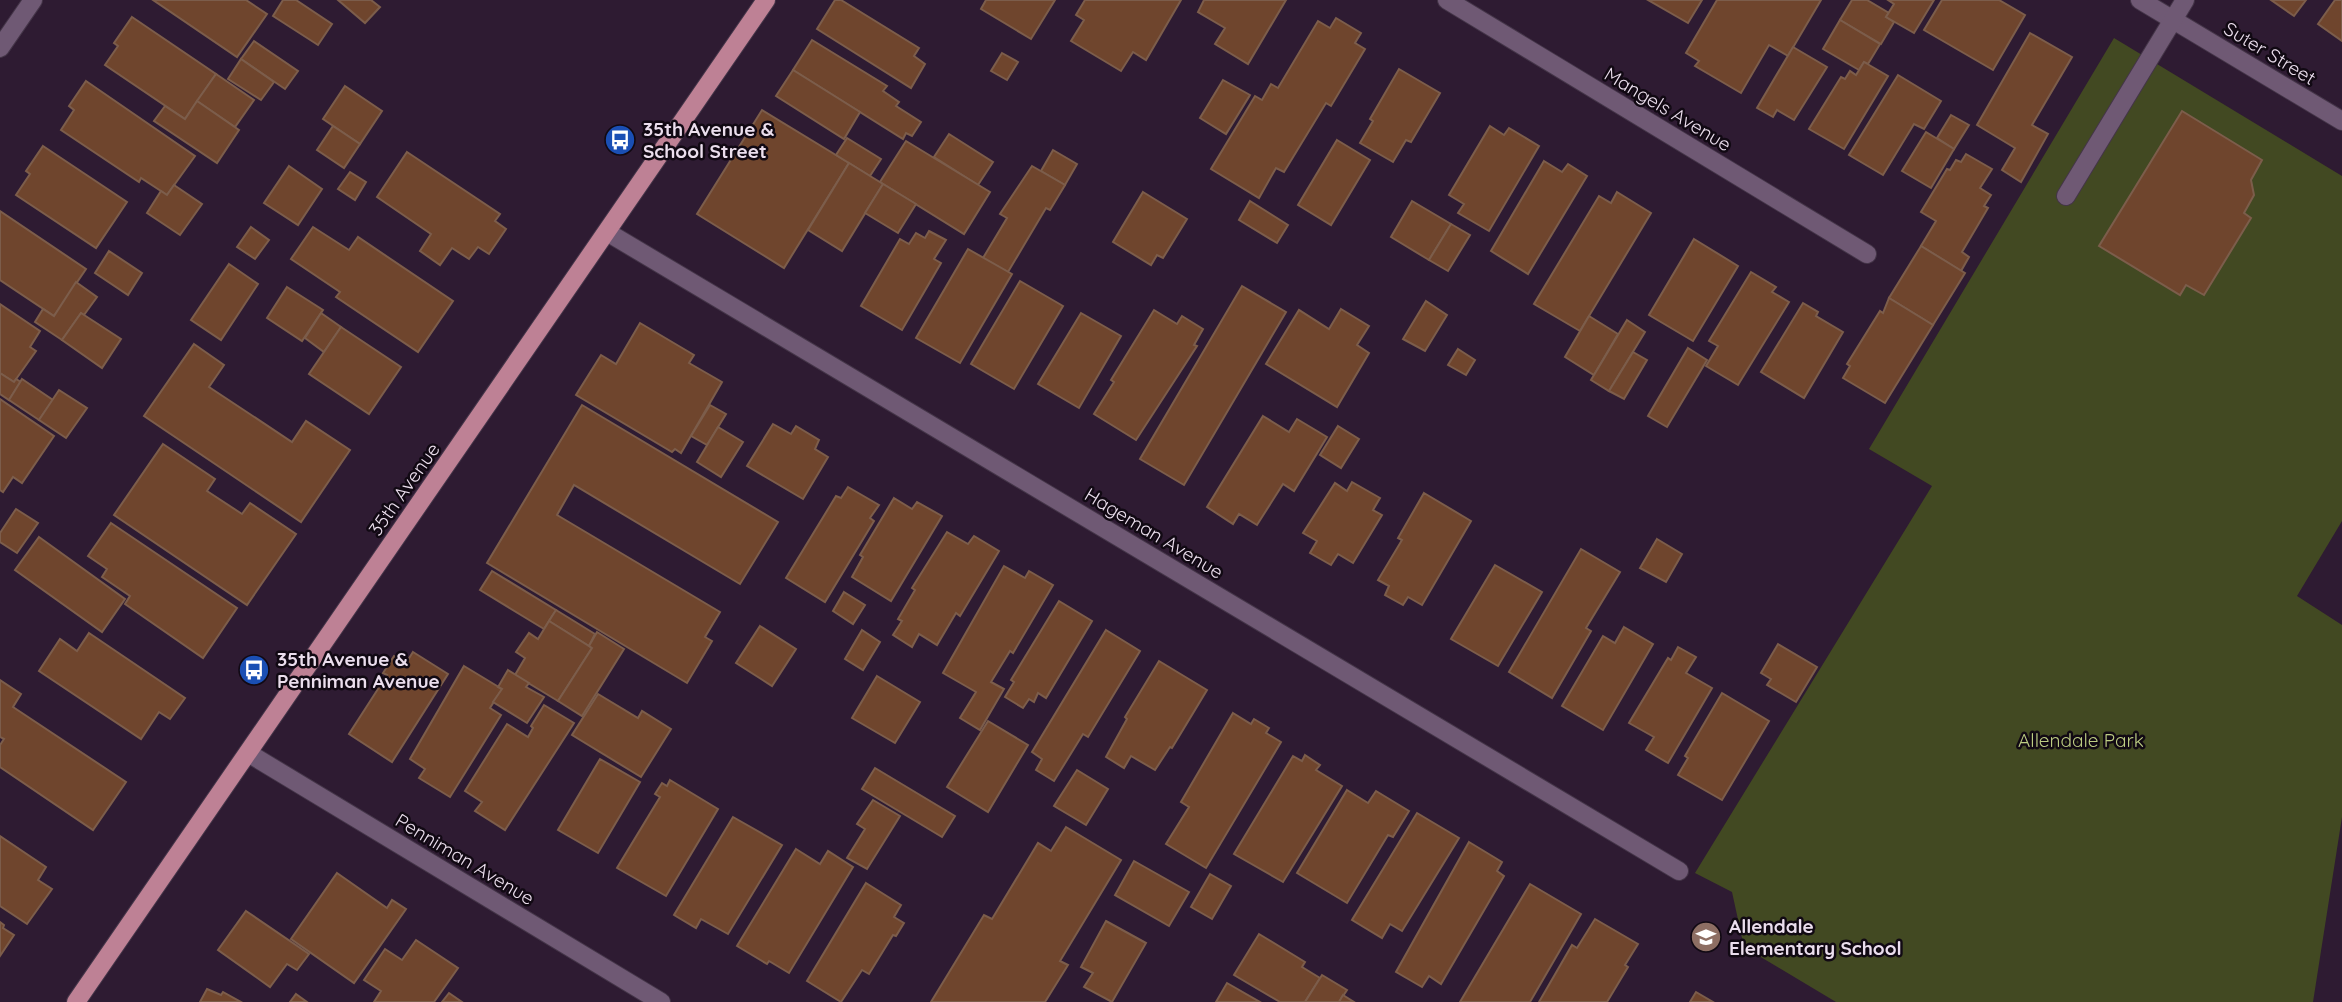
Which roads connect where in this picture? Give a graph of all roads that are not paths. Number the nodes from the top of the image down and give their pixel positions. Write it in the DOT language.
graph roads {
  1 [pos="33,0"];
  2 [pos="766,0"];
  3 [pos="1447,0"];
  4 [pos="2140,0"];
  5 [pos="2185,0"];
  6 [pos="2172,20"];
  7 [pos="0,48"];
  8 [pos="2342,121"];
  9 [pos="2066,196"];
  10 [pos="607,232"];
  11 [pos="1867,254"];
  12 [pos="248,753"];
  13 [pos="1679,871"];
  14 [pos="76,1002"];
  15 [pos="661,1002"];
  1 -- 7 [label="street"];
  2 -- 10 [label="main road, 35th Avenue"];
  3 -- 11 [label="street, Mangels Avenue"];
  4 -- 6 [label="street, Suter Street"];
  5 -- 6 [label="street"];
  6 -- 8 [label="street, Suter Street"];
  6 -- 9 [label="street"];
  10 -- 12 [label="main road, 35th Avenue"];
  10 -- 13 [label="street, Hageman Avenue"];
  12 -- 14 [label="main road, 35th Avenue"];
  12 -- 15 [label="street, Penniman Avenue"];
}
